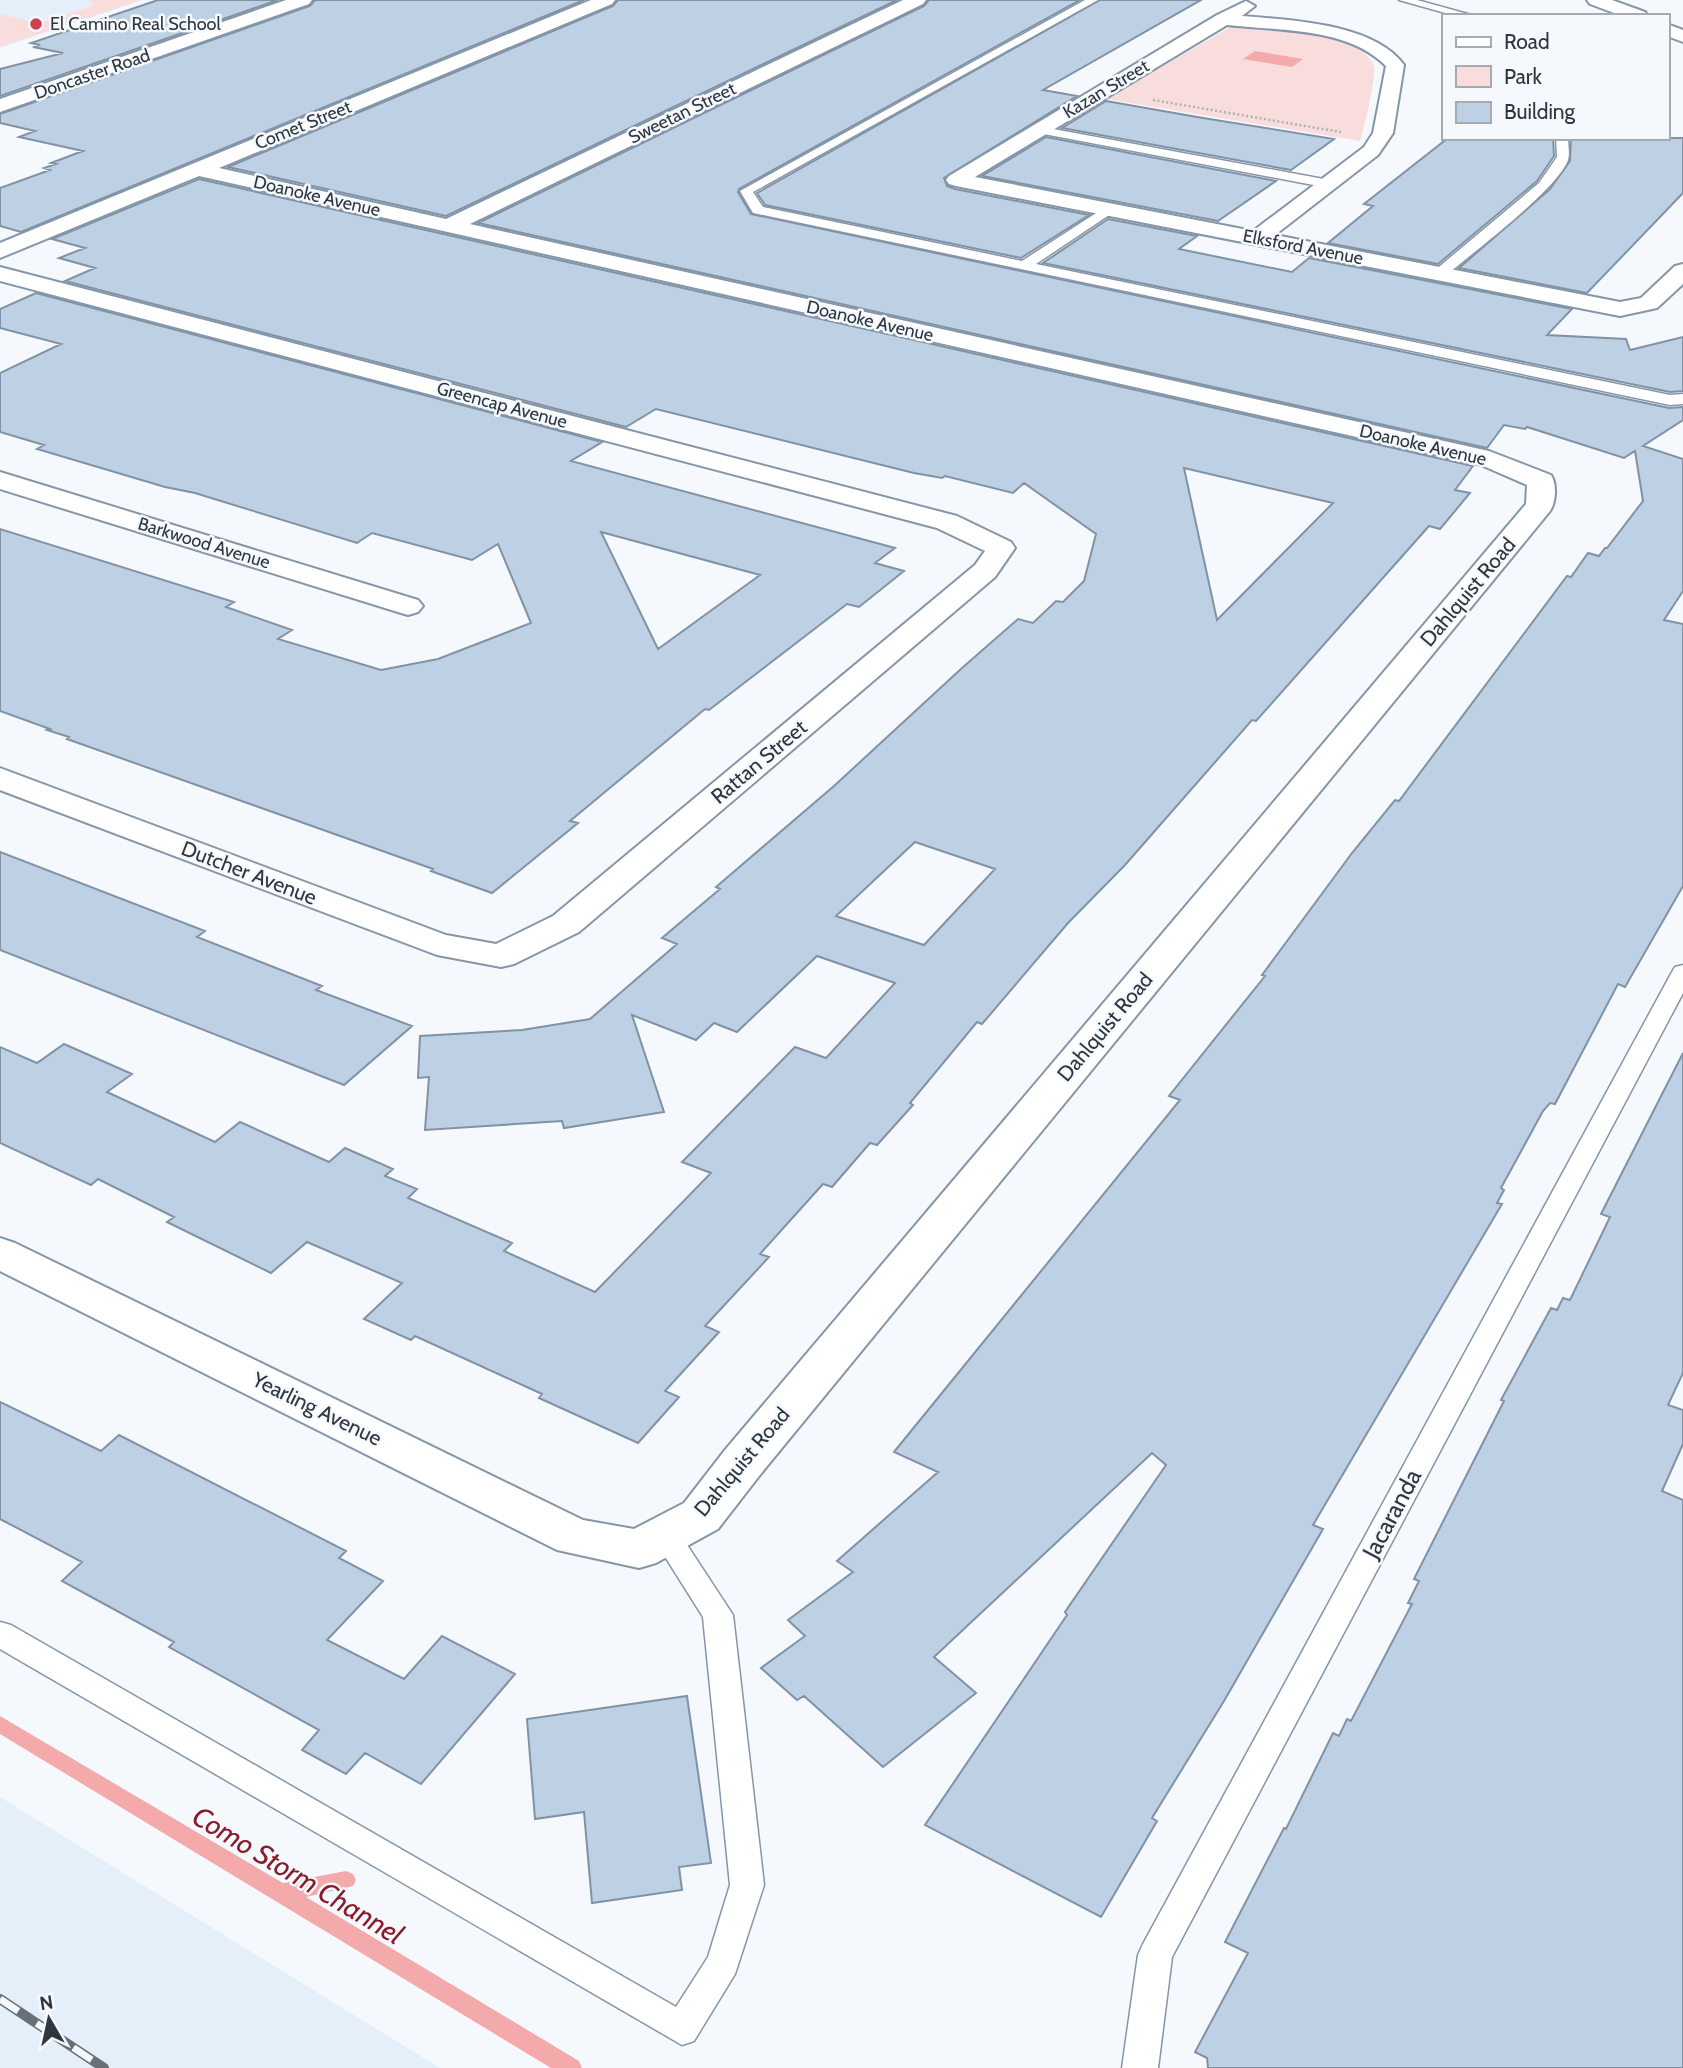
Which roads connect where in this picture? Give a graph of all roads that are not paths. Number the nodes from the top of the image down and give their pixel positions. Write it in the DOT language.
graph roads {
  1 [pos="303,0"];
  2 [pos="606,0"];
  3 [pos="917,0"];
  4 [pos="1093,0"];
  5 [pos="1256,0"];
  6 [pos="1404,0"];
  7 [pos="1597,0"];
  8 [pos="1463,14"];
  9 [pos="1634,14"];
  10 [pos="1223,19"];
  11 [pos="0,106"];
  12 [pos="1037,130"];
  13 [pos="1562,140"];
  14 [pos="196,169"];
  15 [pos="956,180"];
  16 [pos="1329,184"];
  17 [pos="1107,210"];
  18 [pos="448,226"];
  19 [pos="1258,238"];
  20 [pos="0,251"];
  21 [pos="1024,265"];
  22 [pos="1683,271"];
  23 [pos="0,274"];
  24 [pos="1439,274"];
  25 [pos="1683,399"];
  26 [pos="0,480"];
  27 [pos="1541,481"];
  28 [pos="1001,548"];
  29 [pos="408,606"];
  30 [pos="0,778"];
  31 [pos="501,956"];
  32 [pos="1683,972"];
  33 [pos="0,1253"];
  34 [pos="653,1543"];
  35 [pos="0,1634"];
  36 [pos="1140,2068"];
  1 -- 11 [label="street, Doncaster Road"];
  2 -- 14 [label="street, Comet Street"];
  3 -- 18 [label="street, Sweetan Street"];
  4 -- 21 [label="lane"];
  5 -- 10 [label="street, Kazan Street"];
  6 -- 8 [label="lane"];
  7 -- 9 [label="street"];
  10 -- 12 [label="street, Kazan Street"];
  10 -- 16 [label="street"];
  12 -- 15 [label="street, Kazan Street"];
  12 -- 16 [label="lane"];
  13 -- 24 [label="lane"];
  14 -- 18 [label="street, Doanoke Avenue"];
  14 -- 20 [label="street, Comet Street"];
  15 -- 17 [label="street, Elksford Avenue"];
  16 -- 19 [label="street"];
  17 -- 19 [label="street, Elksford Avenue"];
  17 -- 21 [label="lane"];
  18 -- 27 [label="street, Doanoke Avenue"];
  19 -- 24 [label="street, Elksford Avenue"];
  21 -- 25 [label="lane"];
  22 -- 24 [label="street, Elksford Avenue"];
  23 -- 28 [label="street, Greencap Avenue"];
  26 -- 29 [label="street, Barkwood Avenue"];
  27 -- 34 [label="street, Dahlquist Road"];
  28 -- 31 [label="street, Rattan Street"];
  30 -- 31 [label="street, Dutcher Avenue"];
  32 -- 36 [label="lane, Jacaranda"];
  33 -- 34 [label="street, Yearling Avenue"];
  34 -- 35 [label="lane"];
}
